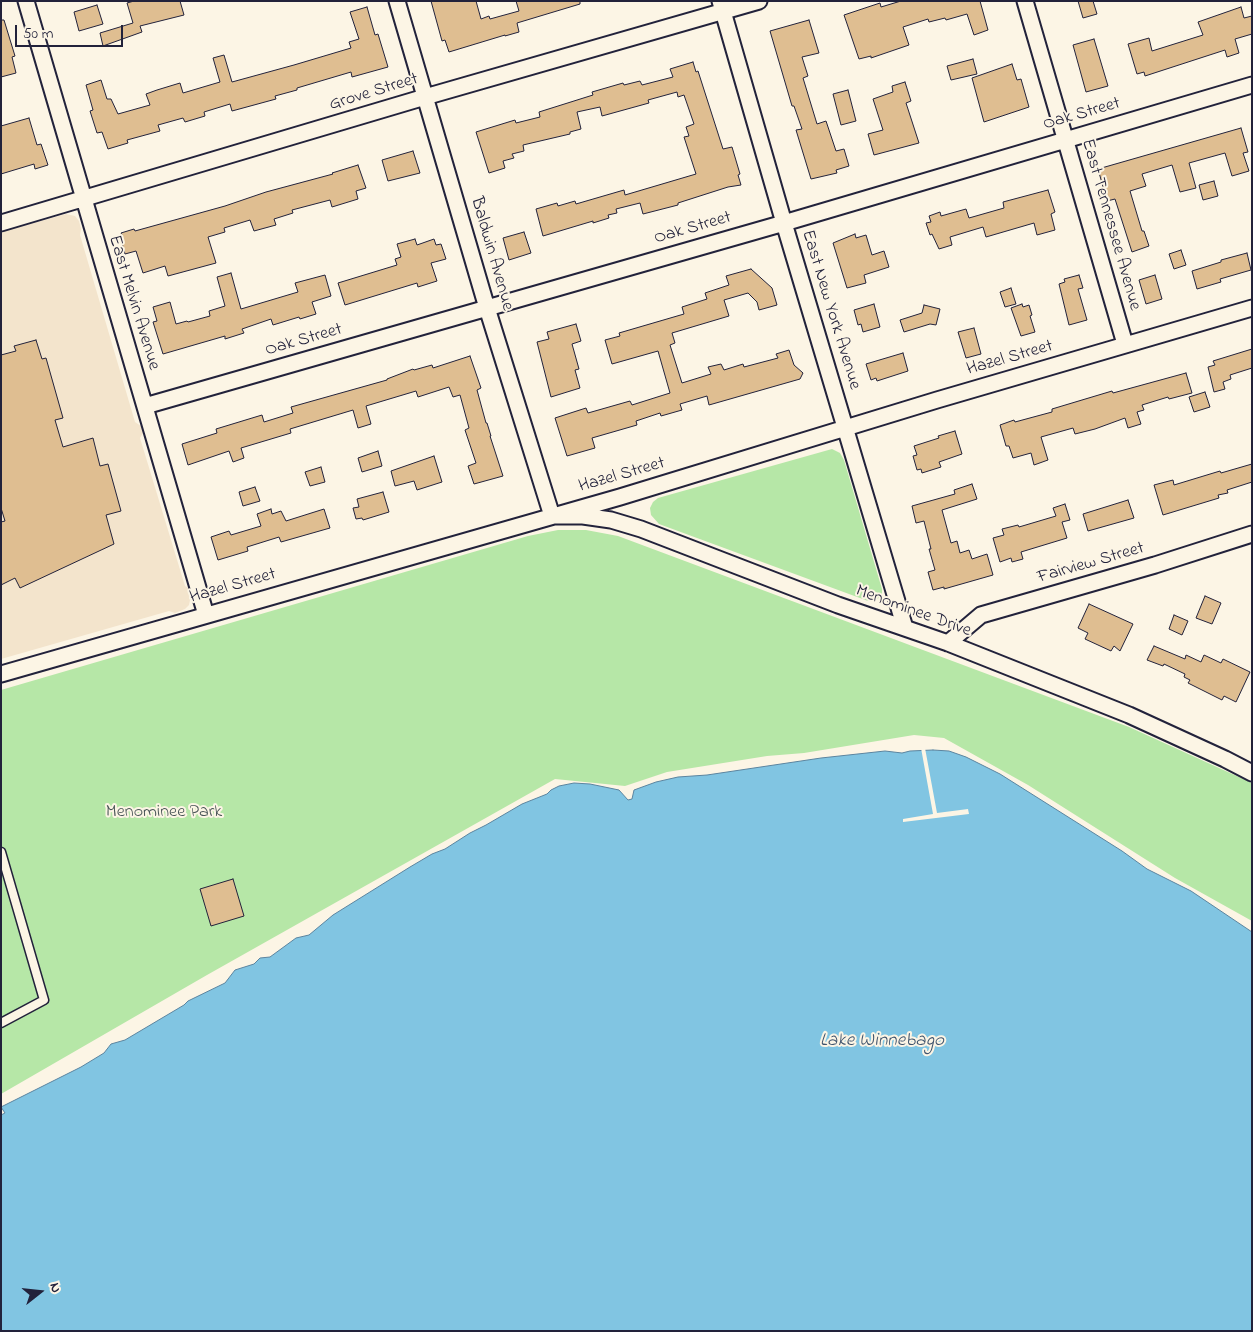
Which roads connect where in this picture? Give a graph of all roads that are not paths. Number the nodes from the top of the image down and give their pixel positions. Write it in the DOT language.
graph roads {
  1 [pos="26,1"];
  2 [pos="397,1"];
  3 [pos="759,1"];
  4 [pos="1025,1"];
  5 [pos="722,7"];
  6 [pos="1252,85"];
  7 [pos="426,97"];
  8 [pos="1065,140"];
  9 [pos="83,199"];
  10 [pos="1,223"];
  11 [pos="784,223"];
  12 [pos="487,308"];
  13 [pos="1252,308"];
  14 [pos="1125,344"];
  15 [pos="145,406"];
  16 [pos="846,429"];
  17 [pos="552,516"];
  18 [pos="1252,534"];
  19 [pos="206,614"];
  20 [pos="905,628"];
  21 [pos="948,643"];
  22 [pos="1,674"];
  23 [pos="1252,772"];
  24 [pos="1,852"];
  25 [pos="1,1023"];
  1 -- 9 [label="street, East Melvin Avenue"];
  2 -- 7 [label="street, Baldwin Avenue"];
  3 -- 5 [label="street, Grove Street"];
  4 -- 8 [label="street, East Tennessee Avenue"];
  5 -- 7 [label="street, Grove Street"];
  5 -- 11 [label="street, East New York Avenue"];
  6 -- 8 [label="street, Oak Street"];
  7 -- 9 [label="street, Grove Street"];
  7 -- 12 [label="street, Baldwin Avenue"];
  8 -- 11 [label="street, Oak Street"];
  8 -- 14 [label="street, East Tennessee Avenue"];
  9 -- 10 [label="street, Grove Street"];
  9 -- 15 [label="street, East Melvin Avenue"];
  11 -- 12 [label="street, Oak Street"];
  11 -- 16 [label="street, East New York Avenue"];
  12 -- 15 [label="street, Oak Street"];
  12 -- 17 [label="street, Baldwin Avenue"];
  13 -- 14 [label="street, Hazel Street"];
  14 -- 16 [label="street, Hazel Street"];
  15 -- 19 [label="street, East Melvin Avenue"];
  16 -- 17 [label="street, Hazel Street"];
  16 -- 20 [label="street, East New York Avenue"];
  17 -- 19 [label="street, Hazel Street"];
  17 -- 20 [label="street, Menominee Drive"];
  18 -- 21 [label="street, Fairview Street"];
  19 -- 22 [label="street, Hazel Street"];
  20 -- 21 [label="street, Menominee Drive"];
  21 -- 23 [label="street, Menominee Drive"];
  24 -- 25 [label="lane"];
}
